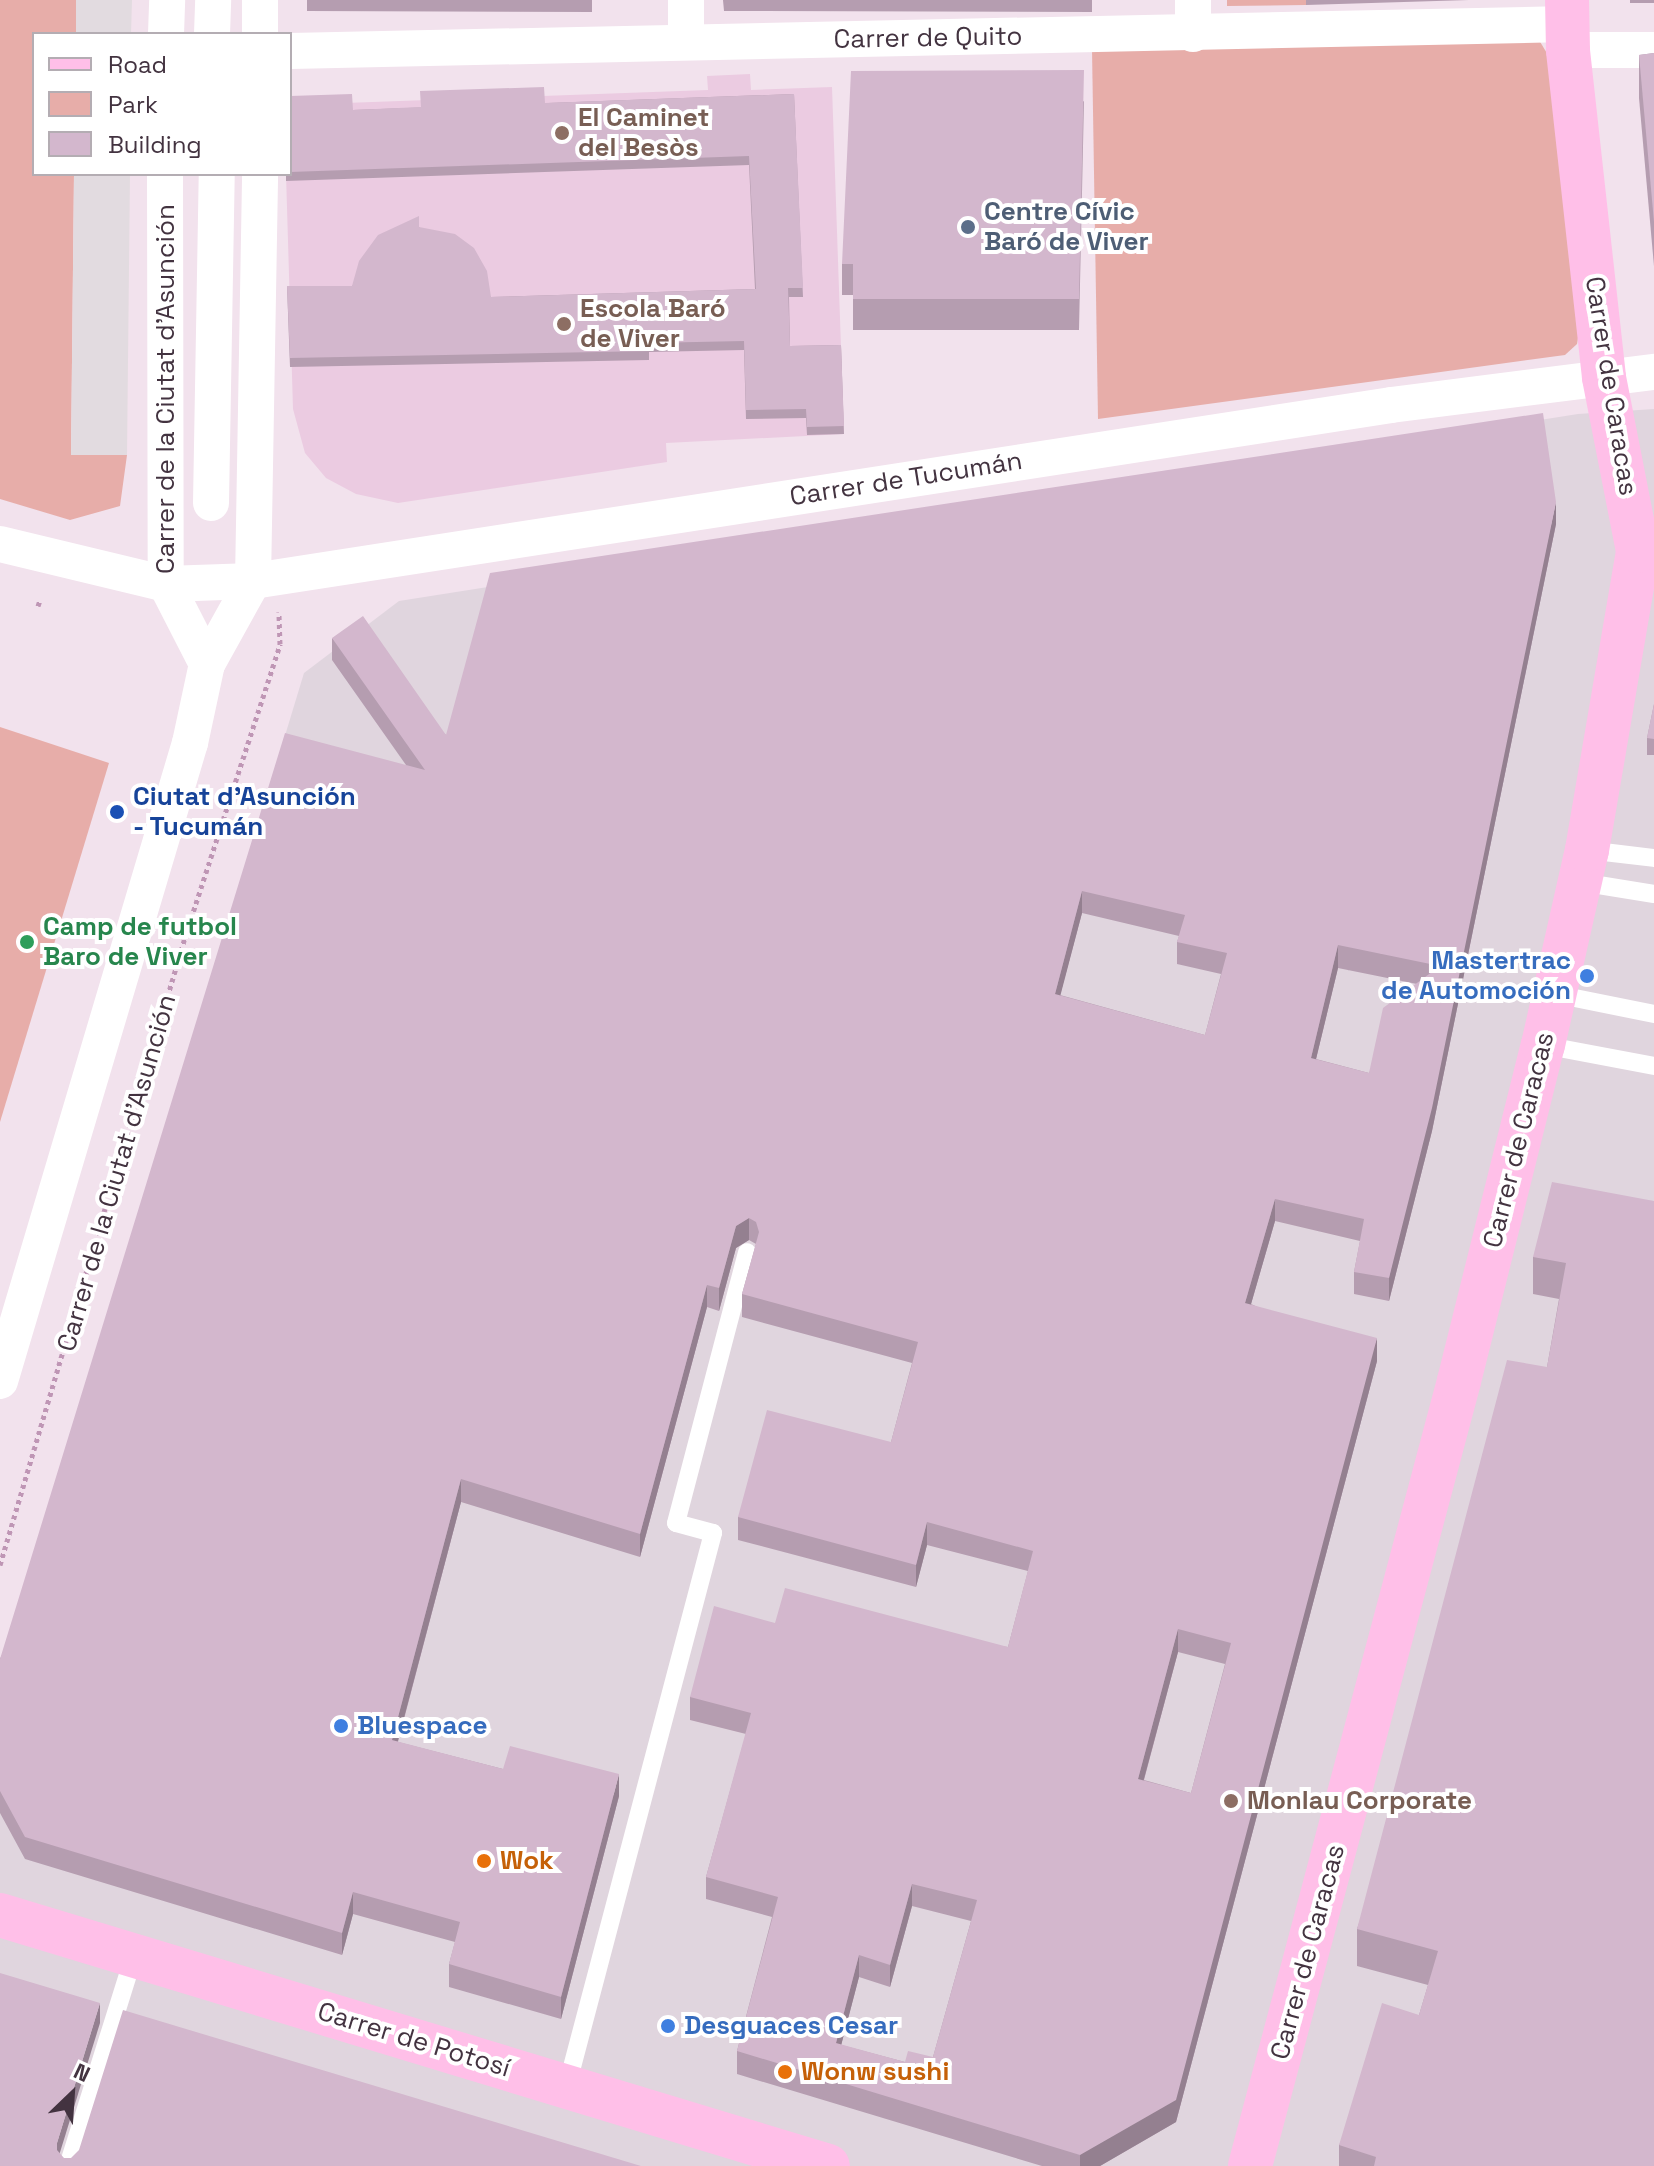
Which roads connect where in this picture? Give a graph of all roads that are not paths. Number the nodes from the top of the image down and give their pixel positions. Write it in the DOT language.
graph roads {
  1 [pos="167,0"];
  2 [pos="213,0"];
  3 [pos="260,0"];
  4 [pos="686,0"];
  5 [pos="1193,17"];
  6 [pos="1567,25"];
  7 [pos="166,32"];
  8 [pos="212,32"];
  9 [pos="260,32"];
  10 [pos="686,41"];
  11 [pos="1654,50"];
  12 [pos="292,51"];
  13 [pos="165,176"];
  14 [pos="217,176"];
  15 [pos="260,176"];
  16 [pos="1654,372"];
  17 [pos="1604,377"];
  18 [pos="211,503"];
  19 [pos="0,544"];
  20 [pos="253,581"];
  21 [pos="166,584"];
  22 [pos="207,664"];
  23 [pos="1654,858"];
  24 [pos="1584,866"];
  25 [pos="1654,894"];
  26 [pos="1555,994"];
  27 [pos="1654,1014"];
  28 [pos="1543,1045"];
  29 [pos="1654,1066"];
  30 [pos="747,1252"];
  31 [pos="0,1381"];
  32 [pos="0,1915"];
  33 [pos="134,1955"];
  34 [pos="567,2086"];
  35 [pos="68,2166"];
  36 [pos="828,2166"];
  37 [pos="1250,2166"];
  1 -- 7 [label="street"];
  2 -- 8 [label="street"];
  3 -- 9 [label="street"];
  4 -- 10 [label="street"];
  5 -- 6 [label="street, Carrer de Quito"];
  5 -- 10 [label="street, Carrer de Quito"];
  6 -- 11 [label="street, Carrer de Quito"];
  6 -- 17 [label="street, Carrer de Caracas"];
  10 -- 12 [label="street, Carrer de Quito"];
  13 -- 21 [label="street, Carrer de la Ciutat d'Asunción"];
  14 -- 18 [label="street, Carrer de la Ciutat d'Asunción"];
  15 -- 20 [label="street"];
  16 -- 17 [label="street, Carrer de Tucumán"];
  17 -- 20 [label="street, Carrer de Tucumán"];
  17 -- 24 [label="street, Carrer de Caracas"];
  19 -- 21 [label="street, Carrer de Tucumán"];
  20 -- 21 [label="street, Carrer de Tucumán"];
  20 -- 22 [label="street"];
  21 -- 22 [label="street, Carrer de la Ciutat d'Asunción"];
  22 -- 31 [label="street, Carrer de la Ciutat d'Asunción"];
  23 -- 24 [label="lane"];
  24 -- 25 [label="lane"];
  24 -- 26 [label="street, Carrer de Caracas"];
  26 -- 27 [label="lane"];
  26 -- 28 [label="street, Carrer de Caracas"];
  28 -- 29 [label="lane"];
  28 -- 37 [label="street, Carrer de Caracas"];
  30 -- 34 [label="lane"];
  32 -- 33 [label="street, Carrer de Potosí"];
  33 -- 34 [label="street, Carrer de Potosí"];
  33 -- 35 [label="lane"];
  34 -- 36 [label="street, Carrer de Potosí"];
}
